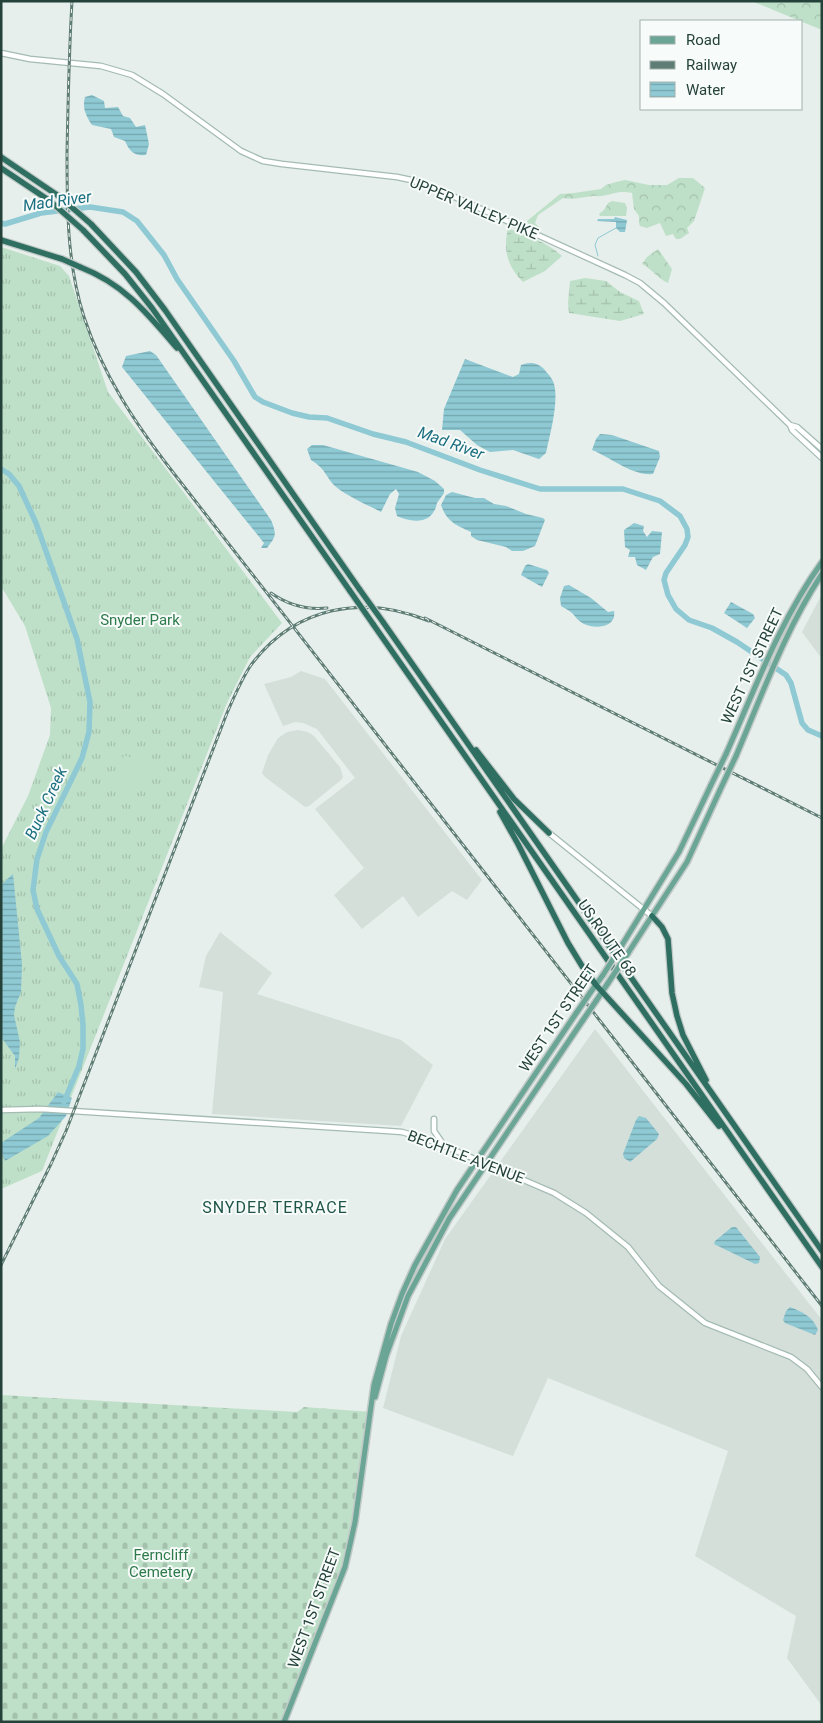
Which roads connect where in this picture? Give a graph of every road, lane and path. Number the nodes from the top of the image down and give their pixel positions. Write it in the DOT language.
graph roads {
  1 [pos="1,53"];
  2 [pos="1,153"];
  3 [pos="1,157"];
  4 [pos="1,168"];
  5 [pos="26,173"];
  6 [pos="1,240"];
  7 [pos="201,377"];
  8 [pos="790,425"];
  9 [pos="822,449"];
  10 [pos="822,458"];
  11 [pos="822,562"];
  12 [pos="822,574"];
  13 [pos="455,726"];
  14 [pos="489,790"];
  15 [pos="548,833"];
  16 [pos="644,909"];
  17 [pos="652,916"];
  18 [pos="596,985"];
  19 [pos="602,992"];
  20 [pos="717,1102"];
  21 [pos="1,1110"];
  22 [pos="434,1119"];
  23 [pos="444,1145"];
  24 [pos="478,1159"];
  25 [pos="486,1162"];
  26 [pos="756,1174"];
  27 [pos="822,1250"];
  28 [pos="822,1267"];
  29 [pos="822,1387"];
  30 [pos="371,1412"];
  31 [pos="284,1722"];
  1 -- 8 [label="street, UPPER VALLEY PIKE"];
  2 -- 5 [label="highway"];
  3 -- 5 [label="highway"];
  4 -- 7 [label="highway, bridge"];
  5 -- 13 [label="highway, US ROUTE 68, bridge"];
  6 -- 7 [label="highway, bridge"];
  7 -- 14 [label="highway, US ROUTE 68, bridge"];
  8 -- 9 [label="street, UPPER VALLEY PIKE"];
  8 -- 10 [label="street, UPPER VALLEY PIKE"];
  11 -- 16 [label="main road, WEST 1ST STREET, bridge"];
  12 -- 17 [label="main road, WEST 1ST STREET, bridge"];
  13 -- 15 [label="highway"];
  13 -- 20 [label="highway, US ROUTE 68"];
  14 -- 18 [label="highway"];
  14 -- 26 [label="highway, US ROUTE 68"];
  15 -- 16 [label="street"];
  16 -- 17 [label="street"];
  16 -- 18 [label="main road, WEST 1ST STREET, bridge"];
  17 -- 19 [label="main road, WEST 1ST STREET, bridge"];
  17 -- 20 [label="highway"];
  18 -- 19 [label="highway"];
  18 -- 24 [label="main road, WEST 1ST STREET, bridge"];
  19 -- 25 [label="main road, WEST 1ST STREET, bridge"];
  19 -- 26 [label="highway"];
  20 -- 27 [label="highway, US ROUTE 68"];
  21 -- 23 [label="street, BECHTLE AVENUE"];
  22 -- 23 [label="street"];
  23 -- 24 [label="street, BECHTLE AVENUE"];
  24 -- 25 [label="street, BECHTLE AVENUE"];
  24 -- 30 [label="main road, WEST 1ST STREET"];
  25 -- 29 [label="street, BECHTLE AVENUE"];
  25 -- 30 [label="main road, WEST 1ST STREET"];
  26 -- 28 [label="highway, US ROUTE 68"];
  30 -- 31 [label="main road, WEST 1ST STREET"];
}
